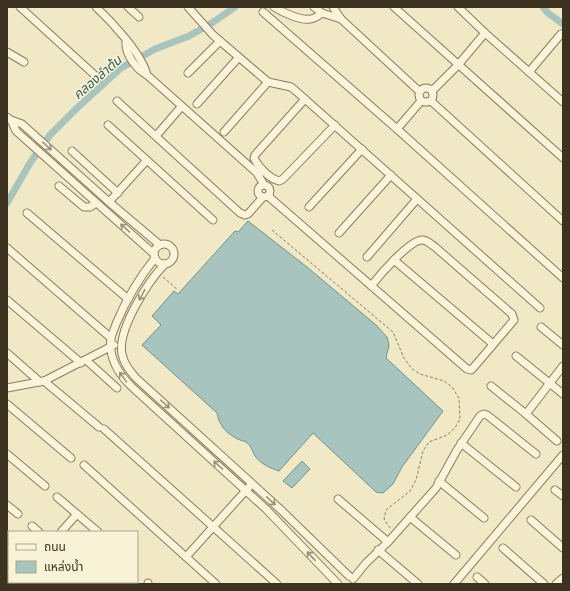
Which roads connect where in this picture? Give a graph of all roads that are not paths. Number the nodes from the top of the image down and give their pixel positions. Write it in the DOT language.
graph roads {
  1 [pos="20,7"];
  2 [pos="96,7"];
  3 [pos="128,7"];
  4 [pos="188,7"];
  5 [pos="274,7"];
  6 [pos="314,7"];
  7 [pos="333,7"];
  8 [pos="394,7"];
  9 [pos="458,7"];
  10 [pos="286,10"];
  11 [pos="263,12"];
  12 [pos="322,13"];
  13 [pos="139,17"];
  14 [pos="342,19"];
  15 [pos="485,33"];
  16 [pos="561,34"];
  17 [pos="220,41"];
  18 [pos="7,52"];
  19 [pos="239,57"];
  20 [pos="24,62"];
  21 [pos="458,65"];
  22 [pos="529,72"];
  23 [pos="188,73"];
  24 [pos="98,78"];
  25 [pos="268,82"];
  26 [pos="432,90"];
  27 [pos="420,92"];
  28 [pos="304,99"];
  29 [pos="117,100"];
  30 [pos="421,101"];
  31 [pos="431,101"];
  32 [pos="563,102"];
  33 [pos="198,104"];
  34 [pos="181,107"];
  35 [pos="9,119"];
  36 [pos="108,125"];
  37 [pos="335,125"];
  38 [pos="397,129"];
  39 [pos="224,132"];
  40 [pos="156,136"];
  41 [pos="362,149"];
  42 [pos="72,151"];
  43 [pos="563,158"];
  44 [pos="147,160"];
  45 [pos="391,175"];
  46 [pos="81,176"];
  47 [pos="75,184"];
  48 [pos="59,186"];
  49 [pos="118,193"];
  50 [pos="265,197"];
  51 [pos="417,199"];
  52 [pos="110,202"];
  53 [pos="96,203"];
  54 [pos="309,207"];
  55 [pos="26,213"];
  56 [pos="213,220"];
  57 [pos="563,222"];
  58 [pos="339,233"];
  59 [pos="160,245"];
  60 [pos="7,248"];
  61 [pos="154,256"];
  62 [pos="367,258"];
  63 [pos="394,260"];
  64 [pos="165,264"];
  65 [pos="563,278"];
  66 [pos="371,286"];
  67 [pos="128,299"];
  68 [pos="7,300"];
  69 [pos="540,308"];
  70 [pos="541,327"];
  71 [pos="111,338"];
  72 [pos="122,342"];
  73 [pos="494,344"];
  74 [pos="563,345"];
  75 [pos="111,347"];
  76 [pos="7,353"];
  77 [pos="516,356"];
  78 [pos="83,362"];
  79 [pos="563,366"];
  80 [pos="42,381"];
  81 [pos="549,383"];
  82 [pos="491,386"];
  83 [pos="7,388"];
  84 [pos="117,388"];
  85 [pos="563,394"];
  86 [pos="7,404"];
  87 [pos="526,414"];
  88 [pos="187,424"];
  89 [pos="180,431"];
  90 [pos="557,440"];
  91 [pos="462,443"];
  92 [pos="7,454"];
  93 [pos="536,454"];
  94 [pos="563,455"];
  95 [pos="71,458"];
  96 [pos="84,464"];
  97 [pos="439,481"];
  98 [pos="252,483"];
  99 [pos="46,486"];
  100 [pos="516,487"];
  101 [pos="246,490"];
  102 [pos="555,490"];
  103 [pos="563,496"];
  104 [pos="57,497"];
  105 [pos="338,499"];
  106 [pos="7,505"];
  107 [pos="18,514"];
  108 [pos="77,514"];
  109 [pos="410,517"];
  110 [pos="484,518"];
  111 [pos="531,520"];
  112 [pos="32,526"];
  113 [pos="214,527"];
  114 [pos="38,531"];
  115 [pos="62,531"];
  116 [pos="97,531"];
  117 [pos="388,542"];
  118 [pos="503,548"];
  119 [pos="563,548"];
  120 [pos="378,550"];
  121 [pos="456,555"];
  122 [pos="186,557"];
  123 [pos="477,577"];
  124 [pos="563,578"];
  125 [pos="352,580"];
  126 [pos="216,584"];
  127 [pos="277,584"];
  128 [pos="338,584"];
  129 [pos="418,584"];
  130 [pos="454,584"];
  131 [pos="485,584"];
  132 [pos="544,584"];
  133 [pos="556,584"];
  1 -- 24 [label="street"];
  2 -- 34 [label="street"];
  3 -- 13 [label="street"];
  4 -- 17 [label="street"];
  5 -- 10 [label="street"];
  6 -- 12 [label="street"];
  7 -- 14 [label="street"];
  8 -- 21 [label="street"];
  9 -- 15 [label="street"];
  10 -- 12 [label="street"];
  11 -- 38 [label="street"];
  12 -- 14 [label="street"];
  14 -- 27 [label="street"];
  15 -- 21 [label="street"];
  15 -- 22 [label="street"];
  16 -- 22 [label="street"];
  17 -- 19 [label="street"];
  17 -- 23 [label="street"];
  18 -- 20 [label="street"];
  19 -- 25 [label="street"];
  19 -- 33 [label="street"];
  21 -- 26 [label="street"];
  21 -- 43 [label="street"];
  22 -- 32 [label="street"];
  25 -- 28 [label="street"];
  25 -- 39 [label="street"];
  26 -- 27 [label="street"];
  26 -- 31 [label="street"];
  27 -- 30 [label="street"];
  28 -- 37 [label="street"];
  28 -- 37 [label="street"];
  29 -- 40 [label="street"];
  30 -- 31 [label="street"];
  30 -- 38 [label="street"];
  31 -- 57 [label="street"];
  34 -- 40 [label="street"];
  34 -- 50 [label="street"];
  35 -- 46 [label="street, one-way"];
  35 -- 47 [label="street"];
  36 -- 44 [label="street"];
  37 -- 41 [label="street"];
  38 -- 65 [label="street"];
  40 -- 50 [label="street"];
  41 -- 45 [label="street"];
  41 -- 54 [label="street"];
  42 -- 49 [label="street"];
  44 -- 49 [label="street"];
  44 -- 56 [label="street"];
  45 -- 51 [label="street"];
  45 -- 58 [label="street"];
  46 -- 47 [label="street"];
  46 -- 52 [label="street"];
  47 -- 53 [label="street"];
  48 -- 53 [label="street"];
  49 -- 52 [label="street"];
  50 -- 66 [label="street"];
  51 -- 62 [label="street"];
  51 -- 69 [label="street"];
  52 -- 59 [label="street"];
  61 -- 53 [label="street, one-way"];
  55 -- 67 [label="street"];
  59 -- 61 [label="street"];
  59 -- 64 [label="street"];
  60 -- 71 [label="street"];
  61 -- 64 [label="street"];
  61 -- 67 [label="street"];
  63 -- 66 [label="street"];
  63 -- 73 [label="street"];
  63 -- 73 [label="street"];
  64 -- 72 [label="street, one-way"];
  66 -- 73 [label="street"];
  67 -- 71 [label="street"];
  68 -- 78 [label="street"];
  70 -- 74 [label="street"];
  71 -- 75 [label="street"];
  72 -- 75 [label="street"];
  72 -- 88 [label="street, one-way"];
  75 -- 78 [label="street"];
  89 -- 75 [label="street, one-way"];
  76 -- 80 [label="street"];
  77 -- 81 [label="street"];
  78 -- 80 [label="street"];
  78 -- 84 [label="street"];
  79 -- 81 [label="street"];
  80 -- 83 [label="street"];
  80 -- 113 [label="street"];
  81 -- 85 [label="street"];
  81 -- 87 [label="street"];
  82 -- 87 [label="street"];
  86 -- 95 [label="street"];
  87 -- 90 [label="street"];
  88 -- 89 [label="street"];
  88 -- 98 [label="street"];
  101 -- 89 [label="street, one-way"];
  91 -- 93 [label="street"];
  91 -- 97 [label="street"];
  91 -- 100 [label="street"];
  92 -- 99 [label="street"];
  94 -- 130 [label="street"];
  96 -- 122 [label="street"];
  97 -- 109 [label="street"];
  97 -- 110 [label="street"];
  98 -- 101 [label="street"];
  98 -- 125 [label="street, one-way"];
  101 -- 113 [label="street"];
  128 -- 101 [label="street, one-way"];
  102 -- 103 [label="street"];
  104 -- 108 [label="street"];
  105 -- 117 [label="street"];
  106 -- 107 [label="street"];
  108 -- 115 [label="street"];
  108 -- 116 [label="street"];
  109 -- 117 [label="street"];
  109 -- 121 [label="street"];
  111 -- 119 [label="street"];
  112 -- 114 [label="street"];
  113 -- 122 [label="street"];
  113 -- 127 [label="street"];
  117 -- 120 [label="street"];
  118 -- 132 [label="street"];
  120 -- 125 [label="street"];
  120 -- 129 [label="street"];
  122 -- 126 [label="street"];
  123 -- 131 [label="street"];
  124 -- 133 [label="street"];
  125 -- 128 [label="street"];
}
